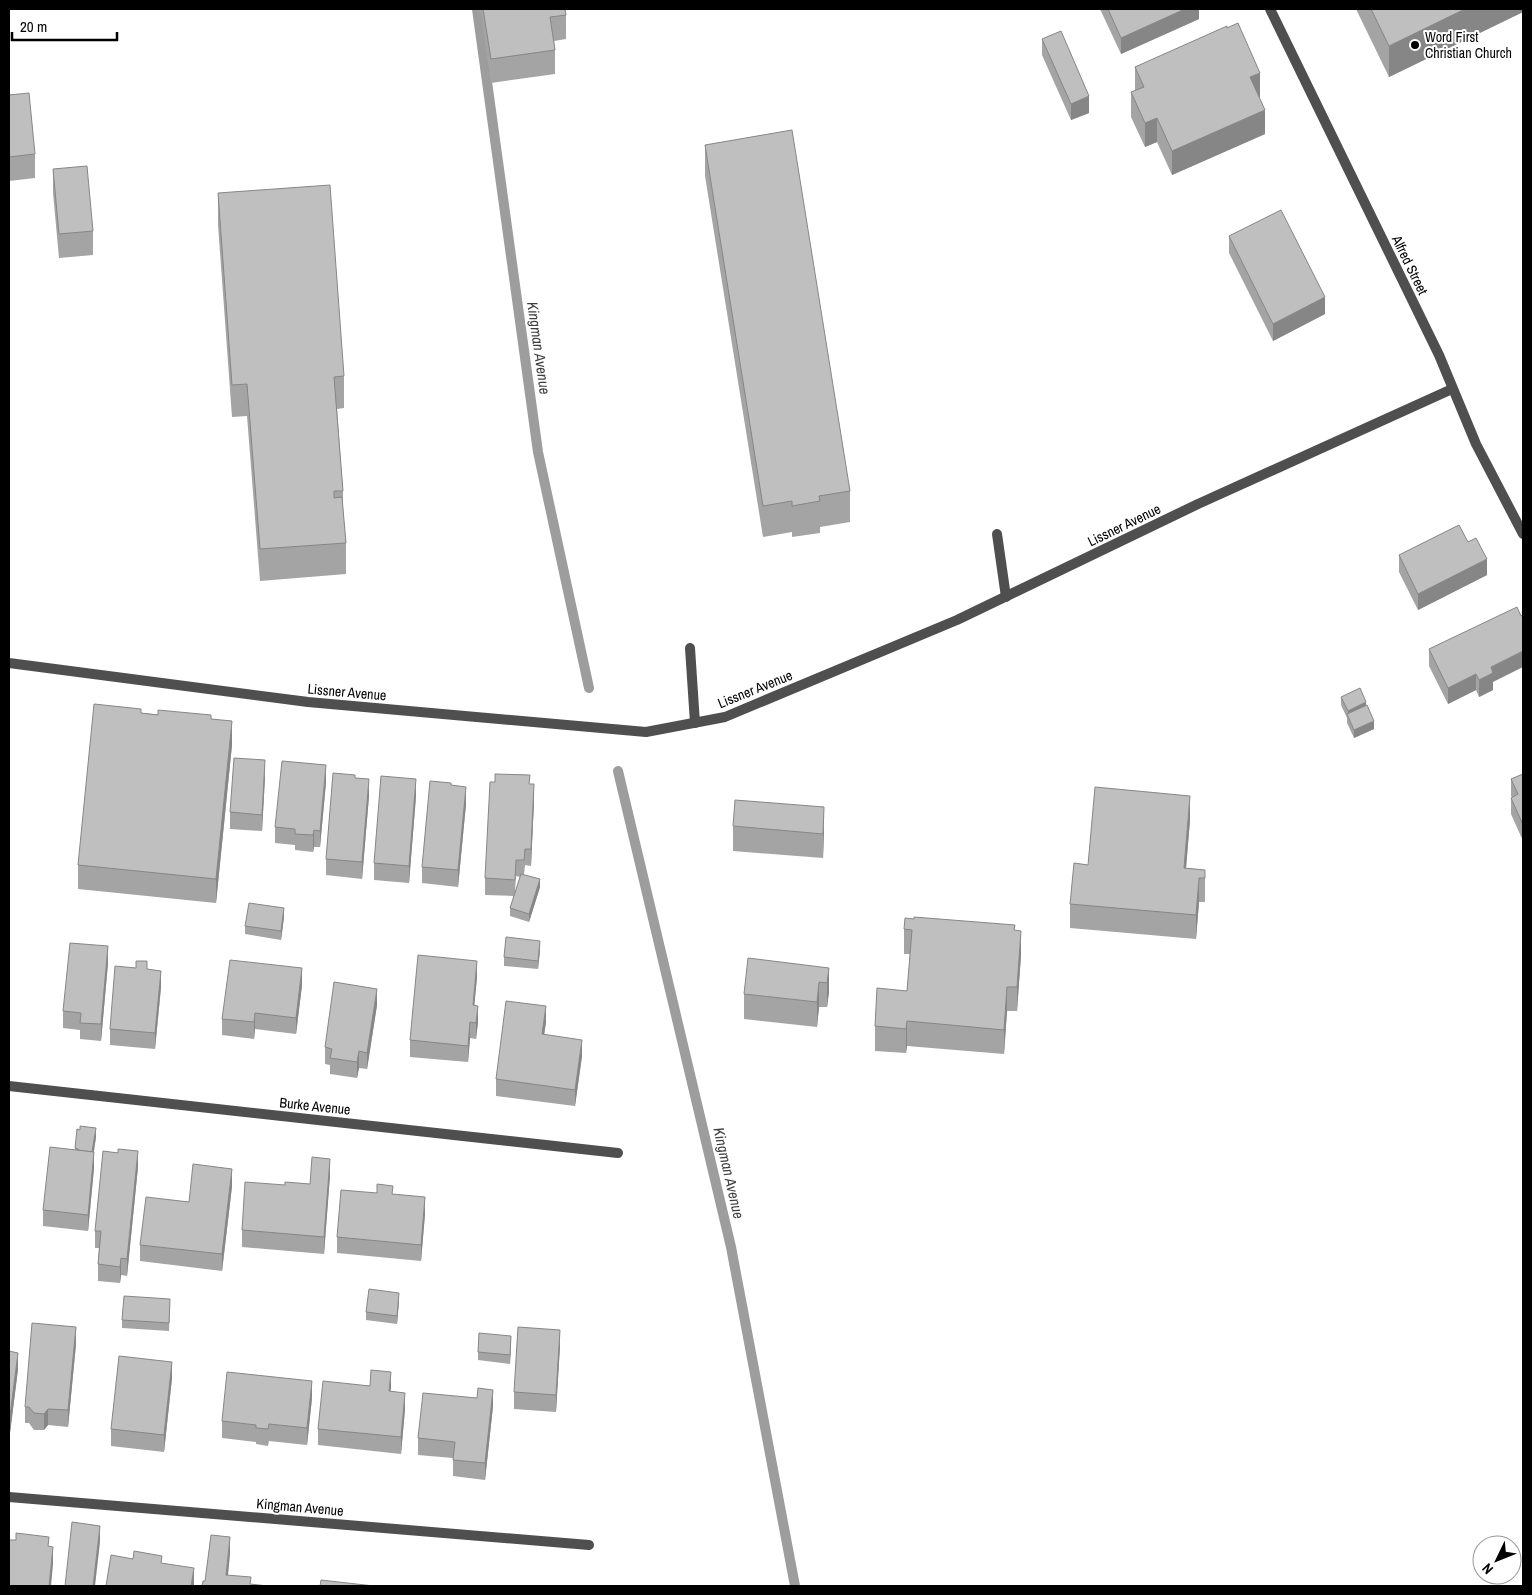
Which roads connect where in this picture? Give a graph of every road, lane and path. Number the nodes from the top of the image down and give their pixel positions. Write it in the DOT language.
graph roads {
  1 [pos="1270,9"];
  2 [pos="1452,389"];
  3 [pos="998,534"];
  4 [pos="1523,534"];
  5 [pos="1006,596"];
  6 [pos="690,648"];
  7 [pos="9,663"];
  8 [pos="695,723"];
  9 [pos="9,1086"];
  10 [pos="618,1153"];
  11 [pos="9,1497"];
  12 [pos="589,1544"];
  1 -- 2 [label="street, Alfred Street"];
  2 -- 4 [label="street, Alfred Street"];
  2 -- 5 [label="street, Lissner Avenue"];
  3 -- 5 [label="street"];
  5 -- 8 [label="street, Lissner Avenue"];
  6 -- 8 [label="street"];
  7 -- 8 [label="street, Lissner Avenue"];
  9 -- 10 [label="street, Burke Avenue"];
  11 -- 12 [label="street, Kingman Avenue"];
}
